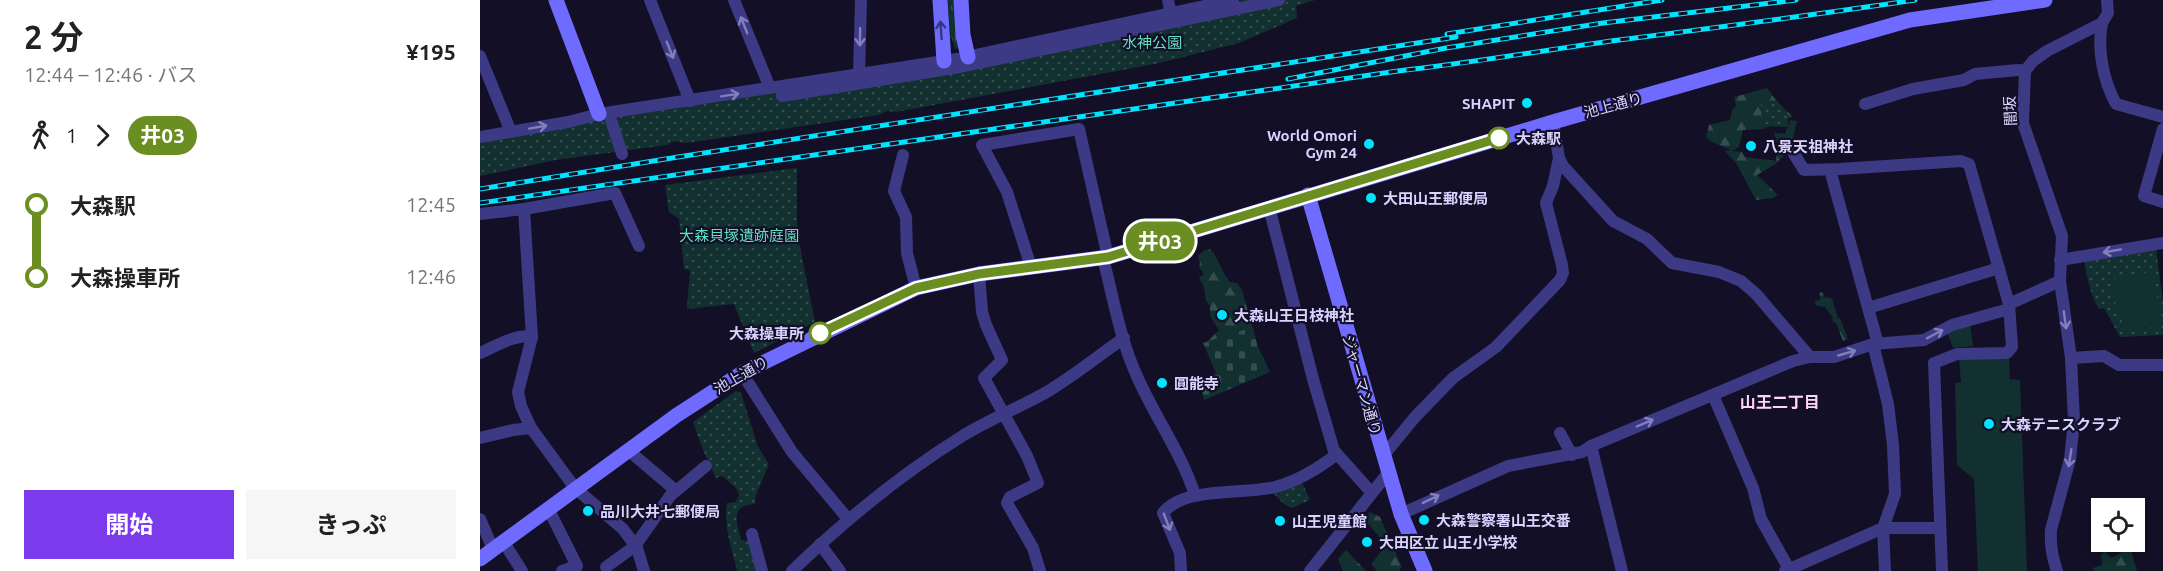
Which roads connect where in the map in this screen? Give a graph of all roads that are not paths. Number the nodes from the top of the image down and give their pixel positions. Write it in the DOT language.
graph roads {
  1 [pos="556,0"];
  2 [pos="650,0"];
  3 [pos="734,0"];
  4 [pos="861,0"];
  5 [pos="940,0"];
  6 [pos="961,0"];
  7 [pos="1168,0"];
  8 [pos="1233,0"];
  9 [pos="1279,0"];
  10 [pos="2045,0"];
  11 [pos="2107,0"];
  12 [pos="1994,4"];
  13 [pos="1171,14"];
  14 [pos="2102,22"];
  15 [pos="480,56"];
  16 [pos="968,57"];
  17 [pos="944,61"];
  18 [pos="2025,71"];
  19 [pos="859,75"];
  20 [pos="770,88"];
  21 [pos="782,96"];
  22 [pos="690,101"];
  23 [pos="1865,104"];
  24 [pos="604,115"];
  25 [pos="2163,117"];
  26 [pos="1553,122"];
  27 [pos="2163,129"];
  28 [pos="511,132"];
  29 [pos="480,137"];
  30 [pos="622,154"];
  31 [pos="1794,154"];
  32 [pos="903,155"];
  33 [pos="1559,158"];
  34 [pos="1830,170"];
  35 [pos="1308,195"];
  36 [pos="2163,202"];
  37 [pos="1269,207"];
  38 [pos="524,209"];
  39 [pos="480,214"];
  40 [pos="2163,243"];
  41 [pos="639,246"];
  42 [pos="1106,258"];
  43 [pos="2060,260"];
  44 [pos="1031,267"];
  45 [pos="1999,268"];
  46 [pos="979,274"];
  47 [pos="2060,281"];
  48 [pos="916,288"];
  49 [pos="2009,306"];
  50 [pos="1868,308"];
  51 [pos="532,338"];
  52 [pos="1124,338"];
  53 [pos="1876,344"];
  54 [pos="480,353"];
  55 [pos="1809,357"];
  56 [pos="2071,358"];
  57 [pos="2163,365"];
  58 [pos="742,373"];
  59 [pos="1713,395"];
  60 [pos="1004,412"];
  61 [pos="531,428"];
  62 [pos="1560,433"];
  63 [pos="480,438"];
  64 [pos="1591,446"];
  65 [pos="628,450"];
  66 [pos="1337,454"];
  67 [pos="1572,455"];
  68 [pos="1383,456"];
  69 [pos="706,466"];
  70 [pos="1388,472"];
  71 [pos="575,488"];
  72 [pos="675,490"];
  73 [pos="1371,492"];
  74 [pos="1195,495"];
  75 [pos="548,508"];
  76 [pos="1401,514"];
  77 [pos="480,519"];
  78 [pos="848,519"];
  79 [pos="1883,528"];
  80 [pos="1940,528"];
  81 [pos="752,534"];
  82 [pos="820,544"];
  83 [pos="498,545"];
  84 [pos="635,546"];
  85 [pos="480,559"];
  86 [pos="606,567"];
  87 [pos="1178,570"];
  88 [pos="1787,570"];
  89 [pos="522,571"];
  90 [pos="562,571"];
  91 [pos="644,571"];
  92 [pos="762,571"];
  93 [pos="792,571"];
  94 [pos="840,571"];
  95 [pos="1040,571"];
  96 [pos="1310,571"];
  97 [pos="1425,571"];
  98 [pos="1622,571"];
  99 [pos="1885,571"];
  100 [pos="1942,571"];
  101 [pos="2057,571"];
  1 -- 24 [label="main road"];
  2 -- 22 [label="street, one-way"];
  20 -- 3 [label="street, one-way"];
  4 -- 19 [label="street, one-way"];
  17 -- 5 [label="main road, one-way"];
  6 -- 16 [label="main road"];
  7 -- 13 [label="street"];
  8 -- 13 [label="street"];
  9 -- 21 [label="street"];
  10 -- 12 [label="main road, 池上通り"];
  11 -- 14 [label="street"];
  12 -- 26 [label="main road, 池上通り"];
  13 -- 16 [label="street"];
  14 -- 18 [label="street"];
  14 -- 25 [label="street"];
  15 -- 28 [label="street"];
  16 -- 17 [label="street"];
  17 -- 19 [label="street"];
  18 -- 23 [label="street"];
  18 -- 43 [label="street, 闇坂"];
  19 -- 20 [label="street"];
  22 -- 20 [label="street, one-way"];
  22 -- 24 [label="street"];
  28 -- 24 [label="street, one-way"];
  24 -- 30 [label="street"];
  26 -- 33 [label="street"];
  26 -- 35 [label="main road, 池上通り"];
  27 -- 36 [label="street"];
  28 -- 29 [label="street"];
  31 -- 34 [label="street"];
  32 -- 48 [label="street"];
  33 -- 55 [label="street"];
  33 -- 68 [label="street"];
  34 -- 45 [label="street"];
  34 -- 50 [label="street"];
  35 -- 37 [label="main road, 池上通り"];
  35 -- 68 [label="main road, ジャーマン通り"];
  37 -- 42 [label="main road, 池上通り"];
  37 -- 66 [label="street"];
  38 -- 39 [label="street"];
  38 -- 41 [label="street"];
  38 -- 51 [label="street"];
  40 -- 43 [label="street, one-way"];
  42 -- 44 [label="main road, 池上通り"];
  42 -- 44 [label="street"];
  42 -- 52 [label="street"];
  43 -- 47 [label="street, 闇坂"];
  44 -- 46 [label="main road, 池上通り"];
  45 -- 49 [label="street"];
  45 -- 50 [label="street"];
  46 -- 48 [label="main road, 池上通り"];
  46 -- 60 [label="street"];
  47 -- 49 [label="street"];
  47 -- 56 [label="street, 闇坂, one-way"];
  48 -- 58 [label="main road, 池上通り"];
  53 -- 49 [label="street, one-way"];
  49 -- 80 [label="street"];
  50 -- 53 [label="street"];
  51 -- 54 [label="street"];
  51 -- 61 [label="street"];
  52 -- 60 [label="street"];
  52 -- 74 [label="street"];
  55 -- 53 [label="street, one-way"];
  53 -- 79 [label="street"];
  55 -- 59 [label="street"];
  56 -- 57 [label="street"];
  56 -- 101 [label="street, 闇坂, one-way"];
  58 -- 65 [label="main road, 池上通り"];
  58 -- 78 [label="street"];
  64 -- 59 [label="street, one-way"];
  59 -- 88 [label="street"];
  60 -- 78 [label="street"];
  60 -- 95 [label="street"];
  61 -- 63 [label="street"];
  61 -- 71 [label="street"];
  62 -- 67 [label="street"];
  64 -- 67 [label="street"];
  64 -- 98 [label="street"];
  65 -- 71 [label="main road, 池上通り"];
  65 -- 72 [label="street"];
  66 -- 73 [label="street"];
  66 -- 74 [label="street"];
  76 -- 67 [label="street, one-way"];
  68 -- 70 [label="main road, ジャーマン通り"];
  69 -- 72 [label="street"];
  70 -- 73 [label="street"];
  70 -- 76 [label="main road, ジャーマン通り"];
  71 -- 75 [label="main road, 池上通り"];
  71 -- 84 [label="street"];
  72 -- 84 [label="street"];
  73 -- 96 [label="street"];
  74 -- 87 [label="street, one-way"];
  75 -- 83 [label="main road, 池上通り"];
  75 -- 90 [label="street"];
  76 -- 97 [label="main road, ジャーマン通り"];
  77 -- 83 [label="street"];
  78 -- 82 [label="street"];
  79 -- 80 [label="street"];
  79 -- 88 [label="street"];
  79 -- 99 [label="street"];
  80 -- 100 [label="street"];
  81 -- 92 [label="street"];
  82 -- 93 [label="street"];
  82 -- 94 [label="street"];
  83 -- 85 [label="main road, 池上通り"];
  83 -- 89 [label="street"];
  84 -- 86 [label="street"];
  84 -- 91 [label="street"];
}
